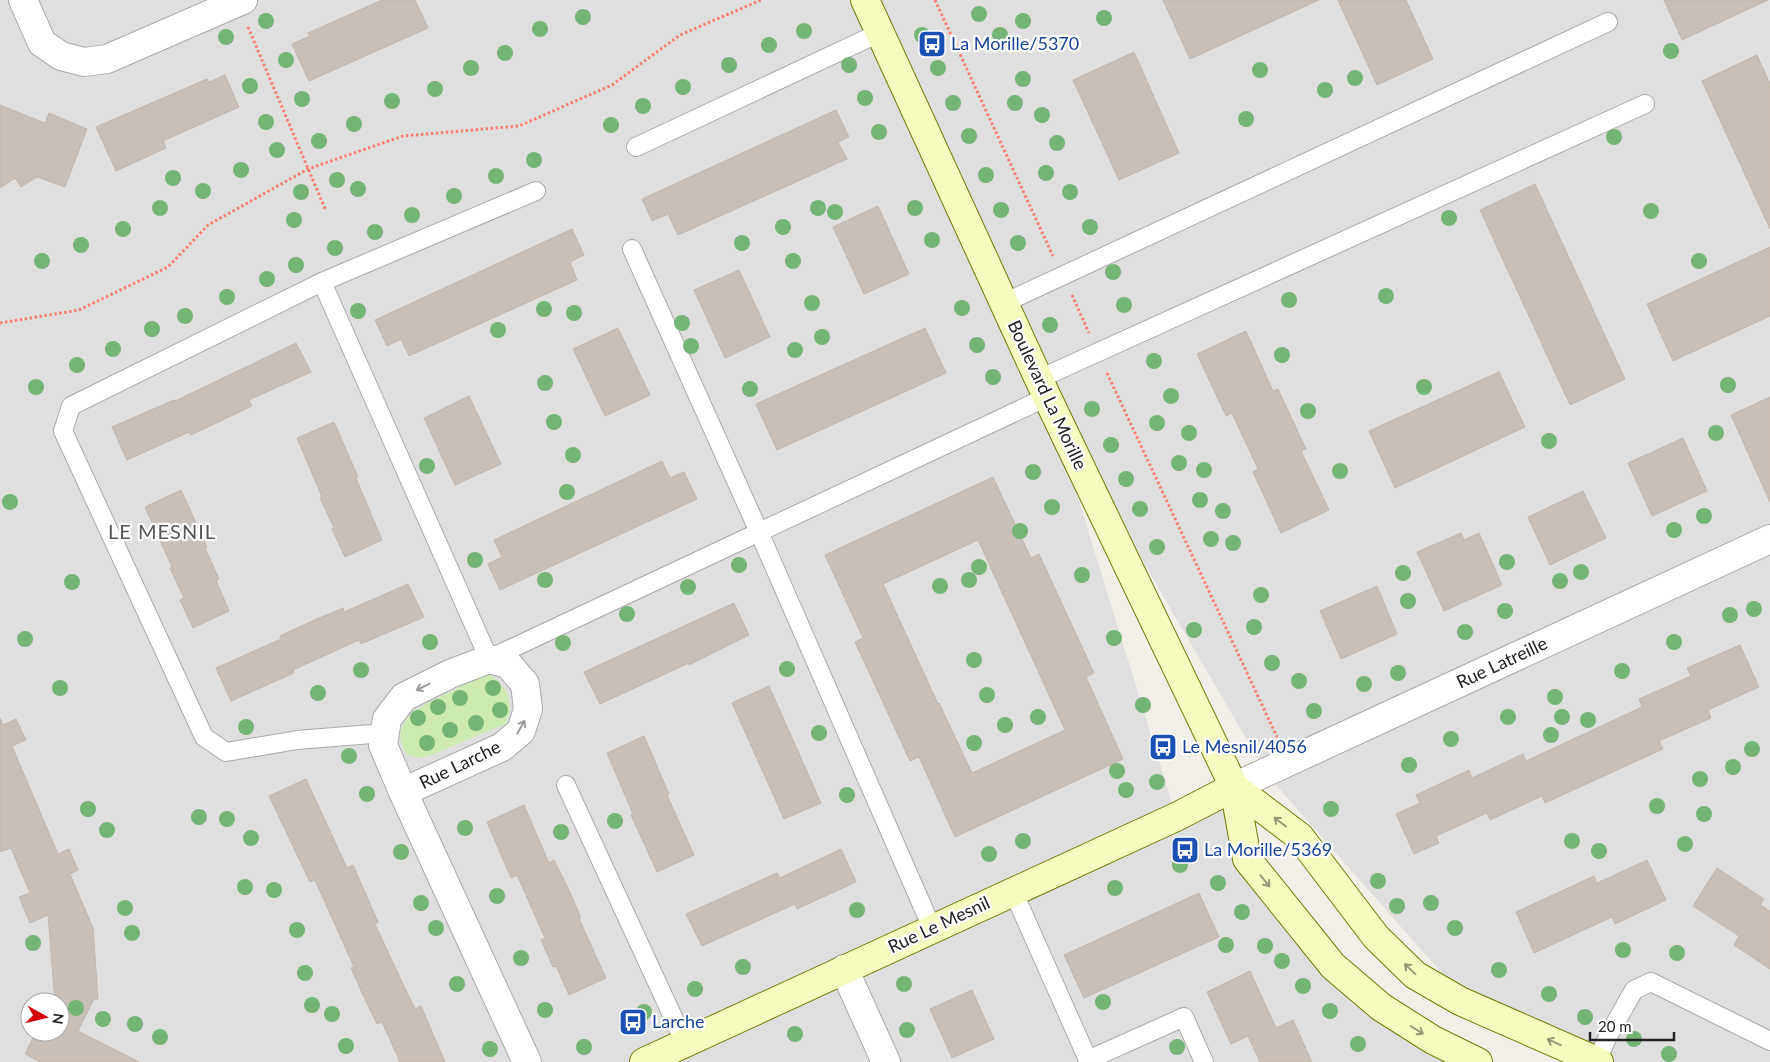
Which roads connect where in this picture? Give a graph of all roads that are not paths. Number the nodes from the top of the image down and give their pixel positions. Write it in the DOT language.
graph roads {
  1 [pos="23,0"];
  2 [pos="865,0"];
  3 [pos="241,1"];
  4 [pos="1608,22"];
  5 [pos="879,33"];
  6 [pos="1645,104"];
  7 [pos="636,147"];
  8 [pos="536,191"];
  9 [pos="632,249"];
  10 [pos="322,282"];
  11 [pos="1004,303"];
  12 [pos="1043,388"];
  13 [pos="759,532"];
  14 [pos="1770,539"];
  15 [pos="489,659"];
  16 [pos="384,733"];
  17 [pos="566,785"];
  18 [pos="1234,787"];
  19 [pos="403,792"];
  20 [pos="1013,891"];
  21 [pos="932,928"];
  22 [pos="844,969"];
  23 [pos="1770,1041"];
  24 [pos="685,1043"];
  25 [pos="1089,1061"];
  26 [pos="528,1062"];
  27 [pos="644,1062"];
  28 [pos="886,1062"];
  29 [pos="1204,1062"];
  30 [pos="1478,1062"];
  31 [pos="1598,1062"];
  1 -- 3 [label="street"];
  2 -- 5 [label="street, Boulevard La Morille"];
  4 -- 11 [label="lane"];
  5 -- 7 [label="lane"];
  5 -- 11 [label="street, Boulevard La Morille"];
  6 -- 12 [label="lane"];
  8 -- 10 [label="lane"];
  9 -- 13 [label="lane"];
  10 -- 15 [label="lane"];
  10 -- 16 [label="lane"];
  11 -- 12 [label="street, Boulevard La Morille"];
  12 -- 13 [label="lane"];
  12 -- 18 [label="street, Boulevard La Morille"];
  13 -- 15 [label="lane"];
  13 -- 21 [label="lane"];
  14 -- 18 [label="street, Rue Latreille"];
  15 -- 16 [label="street, one-way"];
  19 -- 15 [label="street, Rue Larche, one-way"];
  16 -- 19 [label="street, Rue Larche"];
  17 -- 24 [label="lane"];
  18 -- 20 [label="street, Rue Le Mesnil"];
  18 -- 30 [label="street, Boulevard La Morille, one-way"];
  31 -- 18 [label="street, Boulevard La Morille, one-way"];
  19 -- 26 [label="street, Rue Larche"];
  20 -- 21 [label="street, Rue Le Mesnil"];
  20 -- 25 [label="lane"];
  21 -- 22 [label="street, Rue Le Mesnil"];
  22 -- 24 [label="street, Rue Le Mesnil"];
  22 -- 28 [label="street"];
  23 -- 31 [label="lane"];
  24 -- 27 [label="street, Rue Le Mesnil"];
  25 -- 29 [label="lane"];
}
